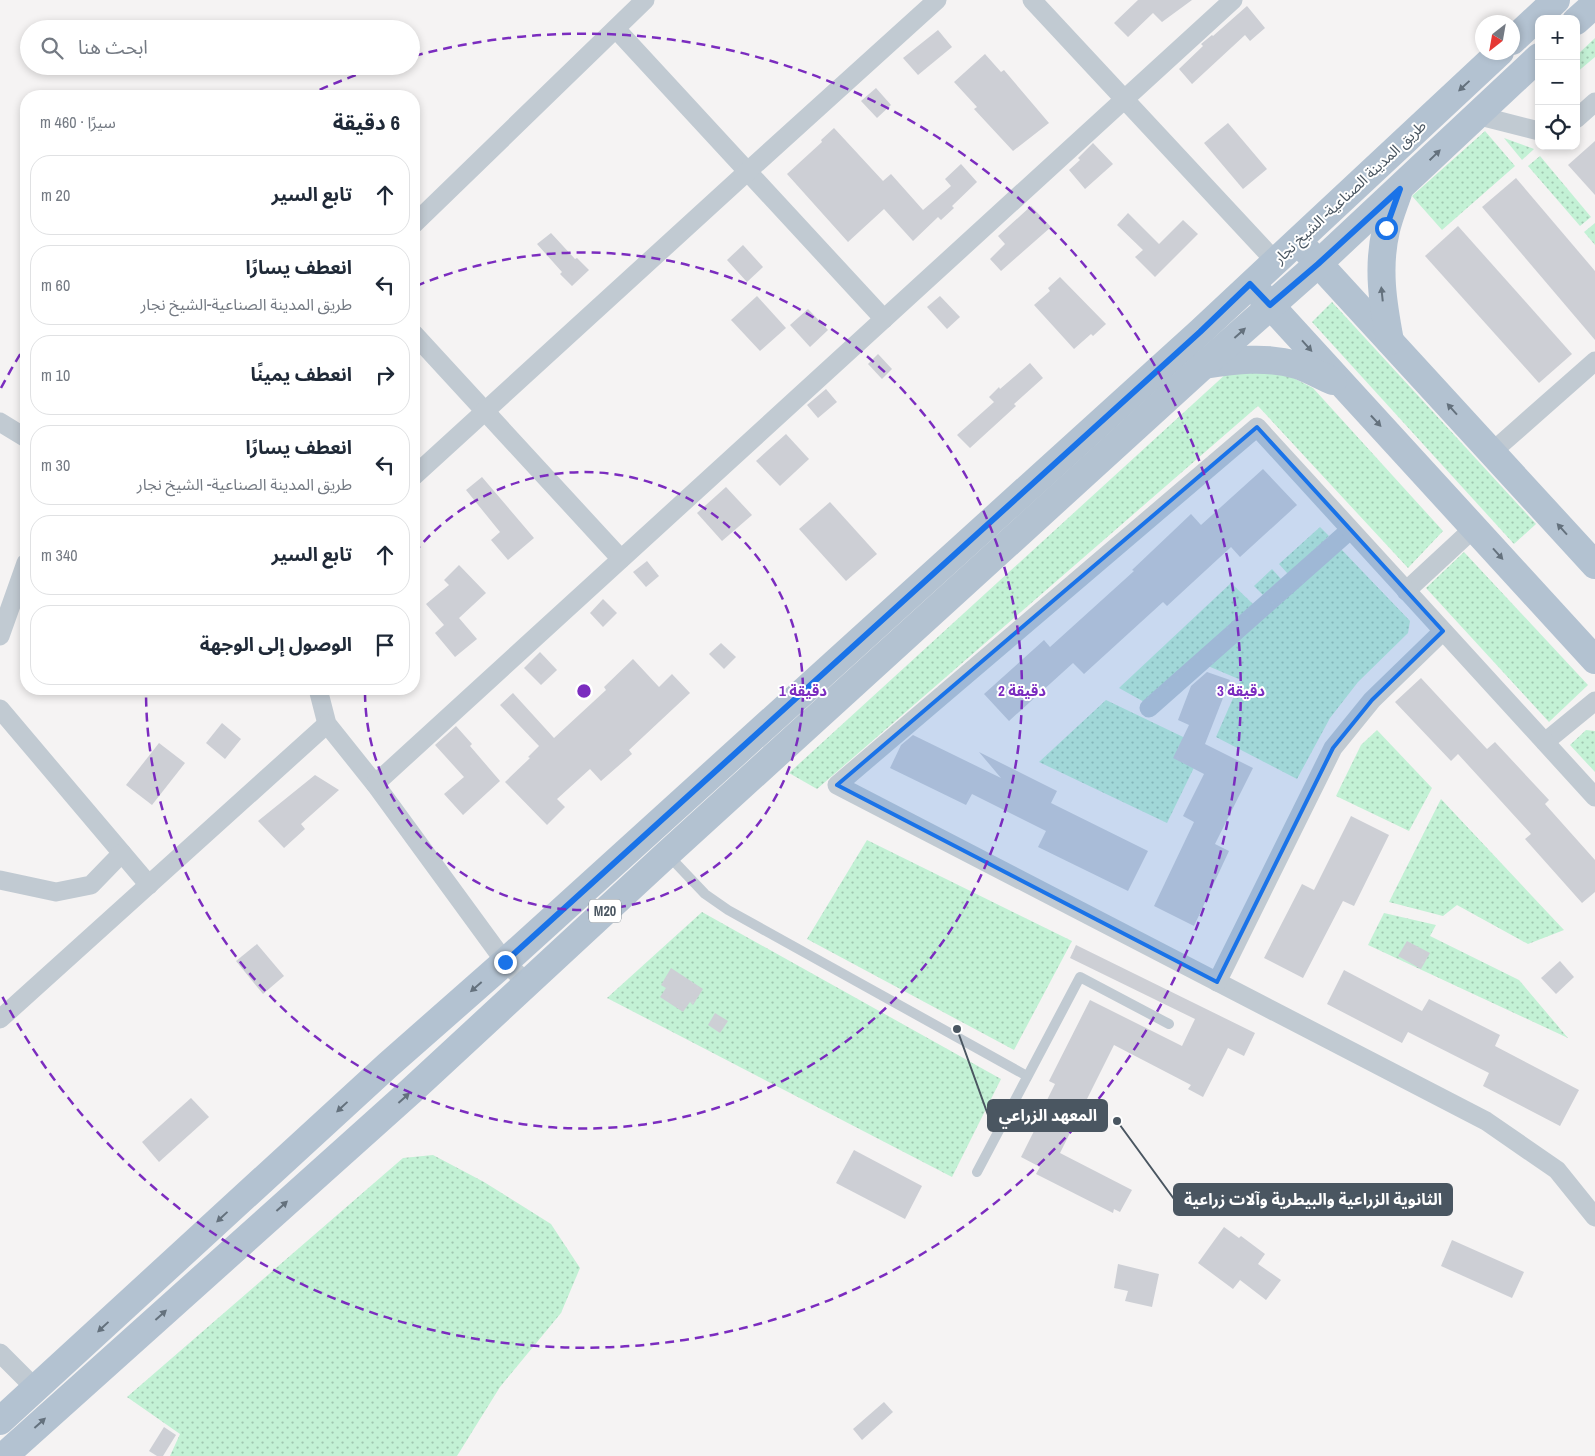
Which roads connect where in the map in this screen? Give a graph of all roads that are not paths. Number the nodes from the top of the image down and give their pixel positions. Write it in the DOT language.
graph roads {
  1 [pos="645,0"];
  2 [pos="937,0"];
  3 [pos="1032,0"];
  4 [pos="1233,0"];
  5 [pos="1556,0"];
  6 [pos="1595,4"];
  7 [pos="1580,17"];
  8 [pos="616,29"];
  9 [pos="1520,34"];
  10 [pos="1491,60"];
  11 [pos="1536,60"];
  12 [pos="1125,99"];
  13 [pos="1595,102"];
  14 [pos="1476,115"];
  15 [pos="1580,115"];
  16 [pos="1535,130"];
  17 [pos="748,171"];
  18 [pos="1400,189"];
  19 [pos="420,218"];
  20 [pos="1298,240"];
  21 [pos="1275,261"];
  22 [pos="1318,264"];
  23 [pos="1250,284"];
  24 [pos="1270,305"];
  25 [pos="884,319"];
  26 [pos="420,341"];
  27 [pos="1391,342"];
  28 [pos="1595,361"];
  29 [pos="1204,365"];
  30 [pos="1343,385"];
  31 [pos="485,411"];
  32 [pos="0,422"];
  33 [pos="20,434"];
  34 [pos="1492,452"];
  35 [pos="420,471"];
  36 [pos="1474,528"];
  37 [pos="1350,530"];
  38 [pos="622,559"];
  39 [pos="1595,565"];
  40 [pos="20,580"];
  41 [pos="1406,591"];
  42 [pos="1443,631"];
  43 [pos="0,636"];
  44 [pos="1595,660"];
  45 [pos="320,695"];
  46 [pos="1595,701"];
  47 [pos="1149,708"];
  48 [pos="0,710"];
  49 [pos="327,724"];
  50 [pos="1545,742"];
  51 [pos="375,784"];
  52 [pos="1595,796"];
  53 [pos="122,853"];
  54 [pos="667,854"];
  55 [pos="0,880"];
  56 [pos="149,885"];
  57 [pos="505,962"];
  58 [pos="1217,982"];
  59 [pos="526,983"];
  60 [pos="0,1019"];
  61 [pos="1169,1024"];
  62 [pos="1027,1076"];
  63 [pos="977,1172"];
  64 [pos="1595,1217"];
  65 [pos="0,1353"];
  66 [pos="35,1388"];
  67 [pos="0,1421"];
  68 [pos="4,1456"];
  1 -- 8 [label="street"];
  2 -- 17 [label="street"];
  3 -- 12 [label="street"];
  4 -- 12 [label="street"];
  5 -- 9 [label="main road"];
  6 -- 7 [label="main road"];
  8 -- 17 [label="street"];
  8 -- 19 [label="street"];
  10 -- 20 [label="main road, طريق المدينة الصناعية- الشيخ نجار, one-way"];
  11 -- 14 [label="main road"];
  12 -- 21 [label="street"];
  12 -- 25 [label="street"];
  13 -- 15 [label="street"];
  14 -- 16 [label="street"];
  18 -- 14 [label="main road, one-way"];
  17 -- 25 [label="street"];
  17 -- 31 [label="street"];
  18 -- 22 [label="main road"];
  27 -- 18 [label="main road, one-way"];
  20 -- 21 [label="main road, طريق المدينة الصناعية- الشيخ نجار"];
  20 -- 22 [label="main road"];
  21 -- 23 [label="main road, طريق المدينة الصناعية- الشيخ نجار"];
  22 -- 24 [label="main road"];
  22 -- 27 [label="main road"];
  23 -- 24 [label="main road"];
  23 -- 57 [label="main road, طريق المدينة الصناعية- الشيخ نجار / M20"];
  29 -- 24 [label="main road, one-way"];
  24 -- 30 [label="main road, one-way"];
  25 -- 38 [label="street"];
  26 -- 31 [label="street"];
  34 -- 27 [label="main road, one-way"];
  28 -- 34 [label="street"];
  29 -- 30 [label="main road"];
  29 -- 54 [label="main road, M20"];
  30 -- 36 [label="main road, one-way"];
  31 -- 35 [label="street"];
  31 -- 38 [label="street"];
  32 -- 33 [label="street"];
  39 -- 34 [label="main road, one-way"];
  36 -- 41 [label="street"];
  36 -- 44 [label="main road, one-way"];
  37 -- 41 [label="street"];
  37 -- 47 [label="street"];
  37 -- 58 [label="street"];
  38 -- 51 [label="street"];
  40 -- 43 [label="street"];
  41 -- 42 [label="street"];
  42 -- 50 [label="street"];
  42 -- 58 [label="street"];
  45 -- 49 [label="street"];
  46 -- 50 [label="street"];
  48 -- 53 [label="street"];
  49 -- 51 [label="street"];
  49 -- 56 [label="street"];
  50 -- 52 [label="street"];
  51 -- 57 [label="street"];
  53 -- 55 [label="street"];
  53 -- 56 [label="street"];
  54 -- 59 [label="main road, M20"];
  54 -- 62 [label="lane"];
  56 -- 60 [label="street"];
  57 -- 59 [label="street"];
  57 -- 66 [label="main road, M20, one-way"];
  58 -- 64 [label="street"];
  68 -- 59 [label="main road, M20, one-way"];
  61 -- 62 [label="lane"];
  62 -- 63 [label="lane"];
  65 -- 66 [label="street"];
  66 -- 67 [label="main road, M20"];
}
